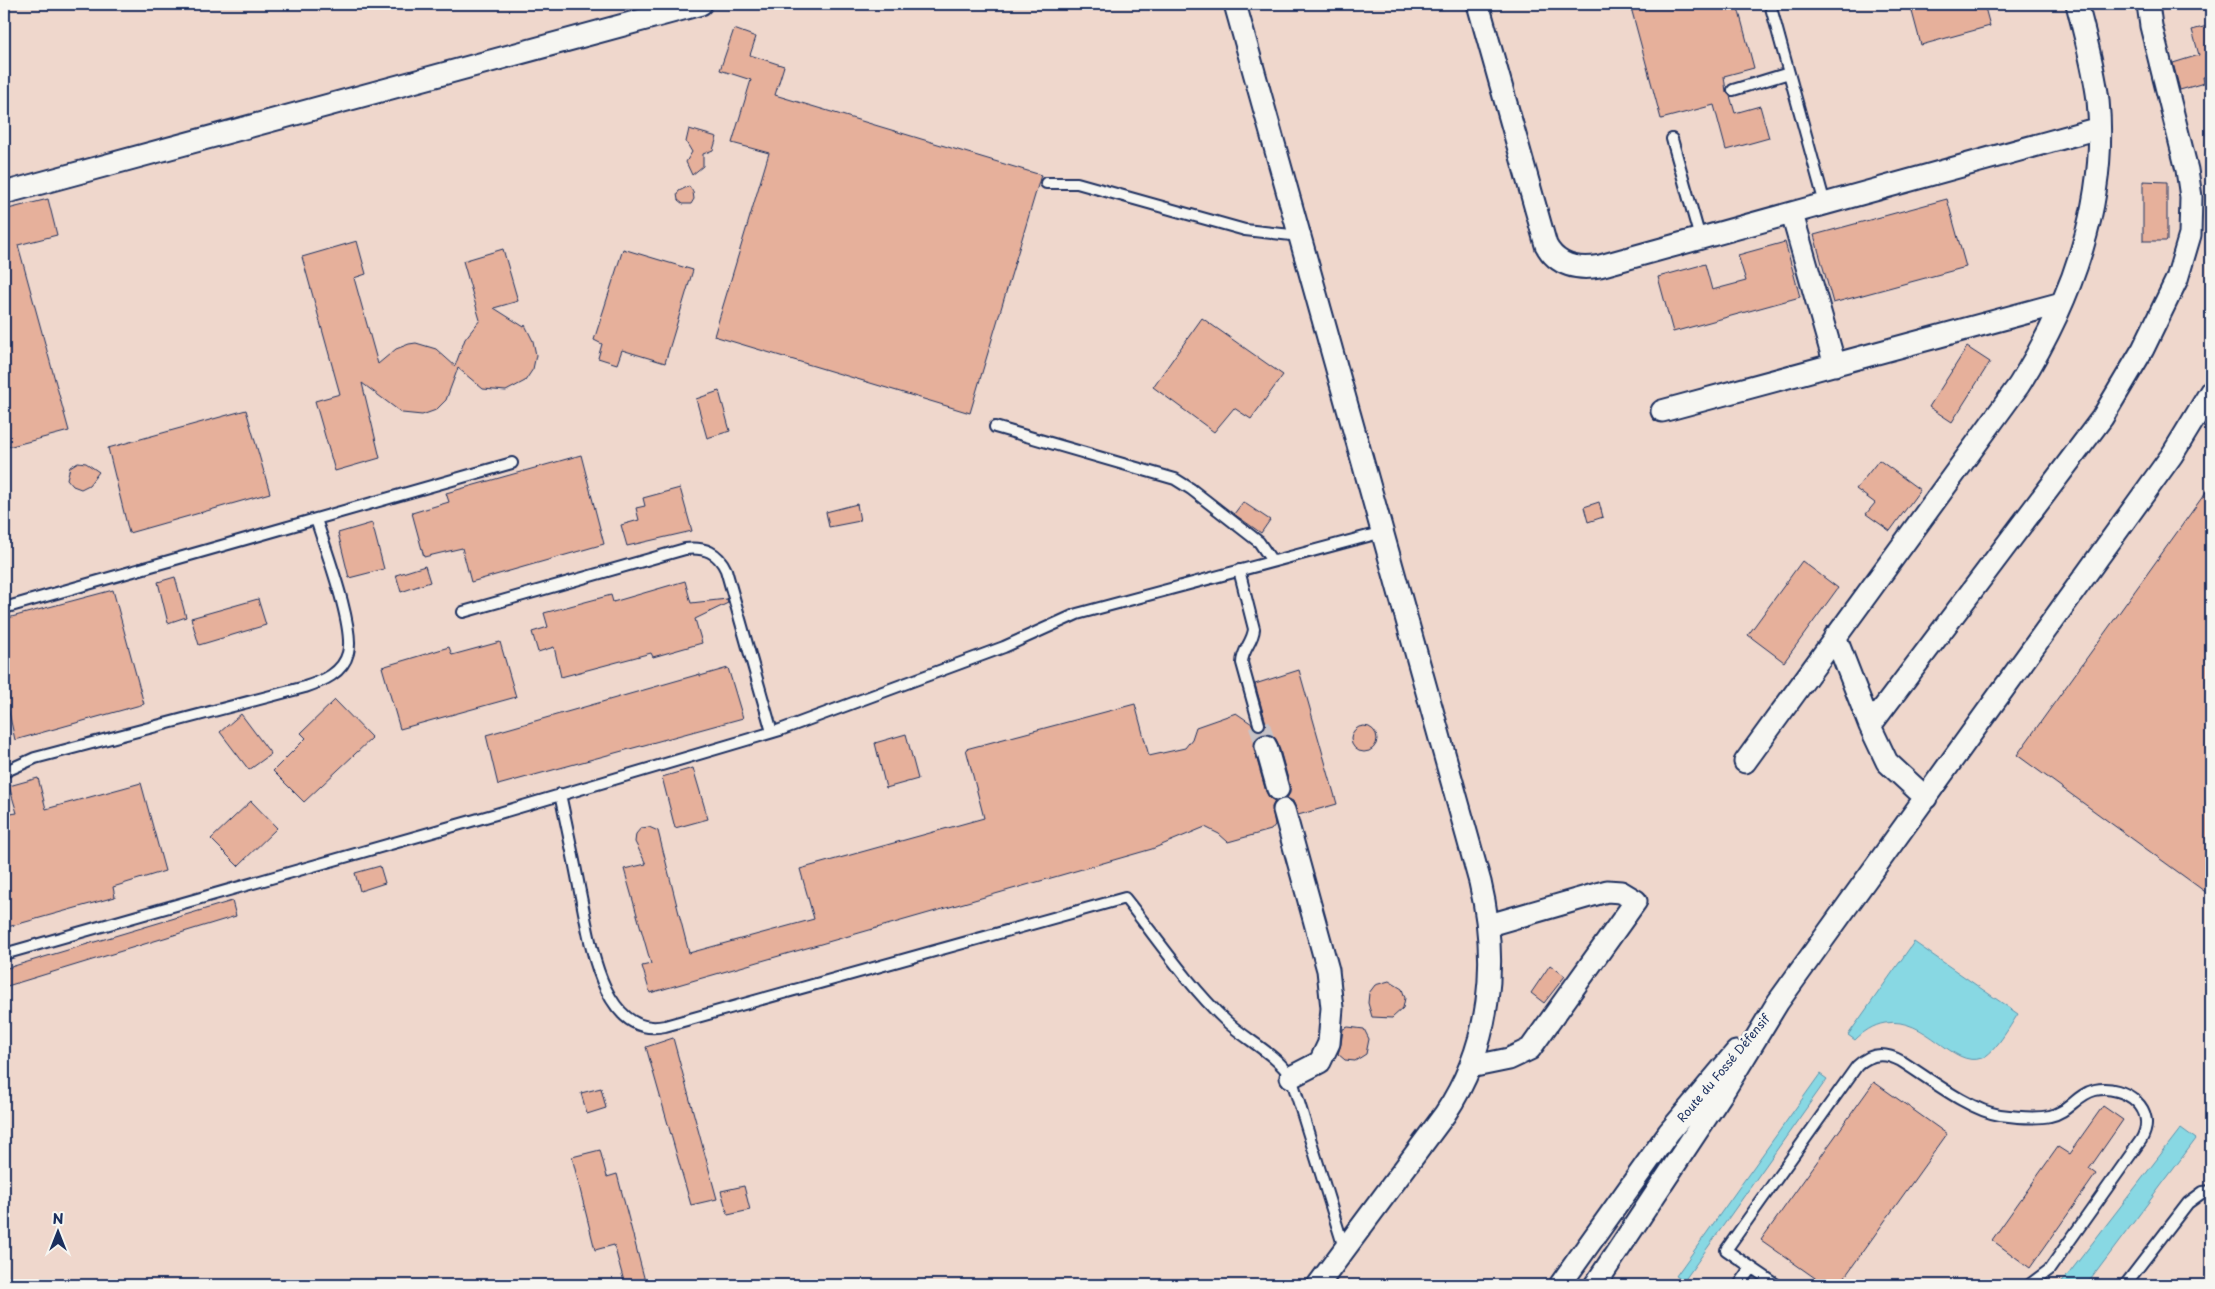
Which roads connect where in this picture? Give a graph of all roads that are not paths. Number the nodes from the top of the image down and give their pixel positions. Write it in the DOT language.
graph roads {
  1 [pos="700,4"];
  2 [pos="1235,4"];
  3 [pos="1478,4"];
  4 [pos="1770,4"];
  5 [pos="2077,4"];
  6 [pos="2148,4"];
  7 [pos="1789,74"];
  8 [pos="1733,90"];
  9 [pos="2099,128"];
  10 [pos="1672,139"];
  11 [pos="1046,183"];
  12 [pos="4,193"];
  13 [pos="1825,204"];
  14 [pos="1792,214"];
  15 [pos="1300,236"];
  16 [pos="1700,238"];
  17 [pos="2062,303"];
  18 [pos="1835,365"];
  19 [pos="2211,391"];
  20 [pos="1662,411"];
  21 [pos="995,427"];
  22 [pos="512,463"];
  23 [pos="316,519"];
  24 [pos="1383,532"];
  25 [pos="1272,561"];
  26 [pos="1239,570"];
  27 [pos="4,608"];
  28 [pos="463,612"];
  29 [pos="1835,636"];
  30 [pos="1259,724"];
  31 [pos="1870,726"];
  32 [pos="772,732"];
  33 [pos="1266,746"];
  34 [pos="1745,762"];
  35 [pos="4,772"];
  36 [pos="1278,789"];
  37 [pos="560,794"];
  38 [pos="1926,798"];
  39 [pos="1284,810"];
  40 [pos="1489,925"];
  41 [pos="4,954"];
  42 [pos="1778,1002"];
  43 [pos="1470,1067"];
  44 [pos="1291,1078"];
  45 [pos="2211,1191"];
  46 [pos="1345,1249"];
  47 [pos="1751,1268"];
  48 [pos="1318,1285"];
  49 [pos="1560,1285"];
  50 [pos="1595,1285"];
  51 [pos="1739,1285"];
  52 [pos="1777,1285"];
  53 [pos="2029,1285"];
  54 [pos="2125,1285"];
  1 -- 12 [label="street"];
  2 -- 15 [label="street"];
  3 -- 16 [label="street"];
  4 -- 7 [label="lane"];
  5 -- 9 [label="street"];
  6 -- 31 [label="street"];
  7 -- 8 [label="lane"];
  7 -- 13 [label="lane"];
  9 -- 13 [label="street"];
  9 -- 17 [label="street"];
  10 -- 16 [label="lane"];
  11 -- 15 [label="lane"];
  13 -- 14 [label="street"];
  14 -- 16 [label="street"];
  14 -- 18 [label="street"];
  15 -- 24 [label="street"];
  17 -- 18 [label="street"];
  17 -- 29 [label="street"];
  18 -- 20 [label="street"];
  19 -- 38 [label="street"];
  21 -- 25 [label="lane"];
  22 -- 23 [label="lane"];
  23 -- 27 [label="lane"];
  23 -- 35 [label="lane"];
  24 -- 25 [label="lane"];
  24 -- 40 [label="street"];
  25 -- 26 [label="lane"];
  26 -- 30 [label="lane"];
  26 -- 32 [label="lane"];
  28 -- 32 [label="lane"];
  29 -- 31 [label="street"];
  29 -- 34 [label="street"];
  31 -- 38 [label="street"];
  32 -- 37 [label="lane"];
  33 -- 36 [label="street"];
  37 -- 41 [label="lane"];
  37 -- 44 [label="lane"];
  38 -- 42 [label="street"];
  39 -- 44 [label="street"];
  40 -- 43 [label="street"];
  40 -- 43 [label="street"];
  42 -- 49 [label="street, Route du Fossé Défensif"];
  42 -- 50 [label="street, Route du Fossé Défensif"];
  43 -- 46 [label="street"];
  44 -- 46 [label="lane"];
  45 -- 54 [label="lane"];
  46 -- 48 [label="street"];
  47 -- 51 [label="lane"];
  47 -- 52 [label="lane"];
  47 -- 53 [label="lane"];
}
